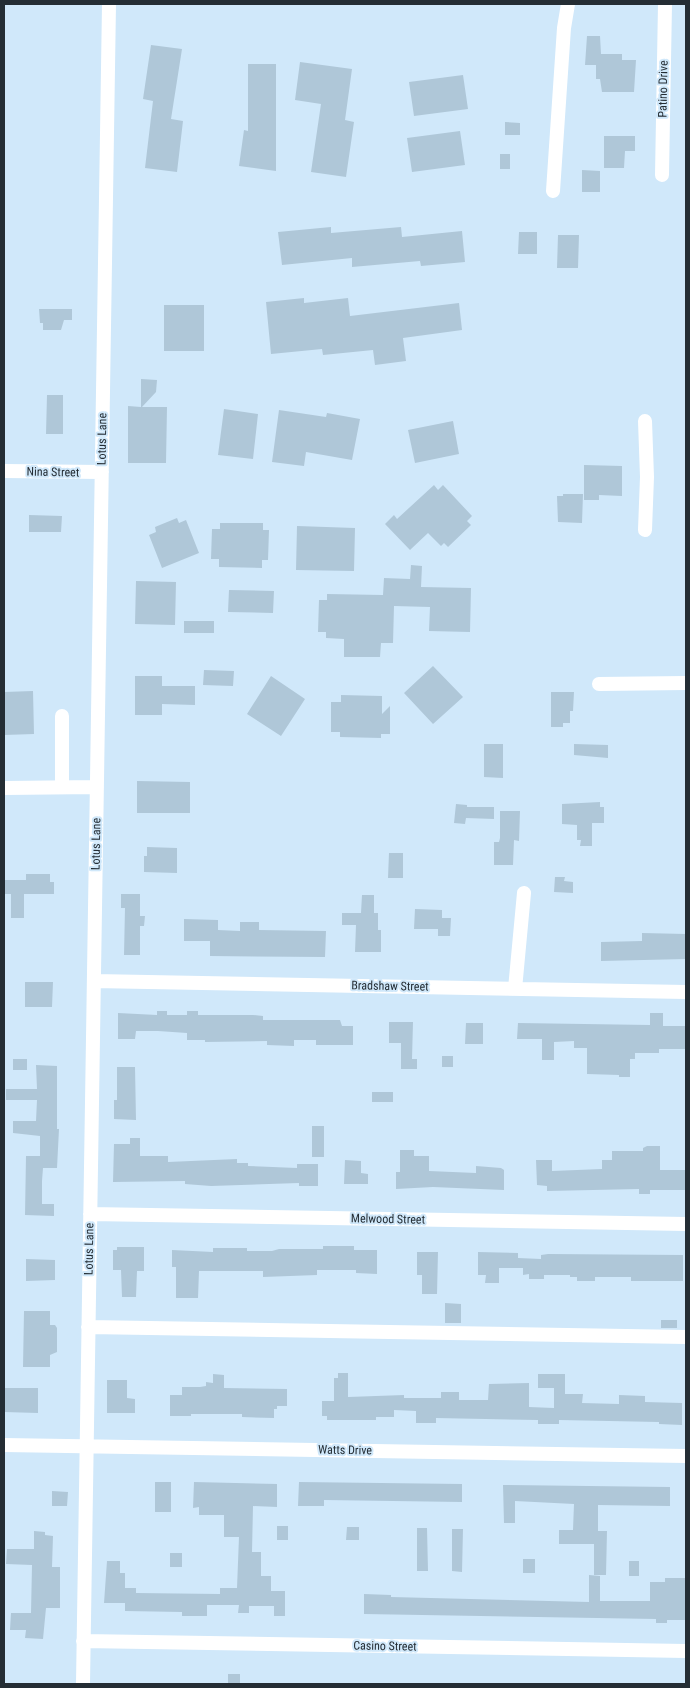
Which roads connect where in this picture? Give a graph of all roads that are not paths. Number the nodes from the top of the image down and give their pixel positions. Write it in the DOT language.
graph roads {
  1 [pos="109,4"];
  2 [pos="568,4"];
  3 [pos="665,4"];
  4 [pos="662,175"];
  5 [pos="553,192"];
  6 [pos="645,421"];
  7 [pos="4,471"];
  8 [pos="102,472"];
  9 [pos="645,530"];
  10 [pos="686,683"];
  11 [pos="600,684"];
  12 [pos="62,716"];
  13 [pos="97,787"];
  14 [pos="4,788"];
  15 [pos="62,788"];
  16 [pos="524,894"];
  17 [pos="94,981"];
  18 [pos="515,989"];
  19 [pos="686,992"];
  20 [pos="90,1214"];
  21 [pos="686,1224"];
  22 [pos="88,1327"];
  23 [pos="686,1337"];
  24 [pos="4,1445"];
  25 [pos="86,1446"];
  26 [pos="686,1456"];
  27 [pos="83,1641"];
  28 [pos="686,1651"];
  29 [pos="82,1684"];
  1 -- 8 [label="street, Lotus Lane"];
  2 -- 5 [label="street"];
  3 -- 4 [label="street, Patino Drive"];
  6 -- 9 [label="street"];
  7 -- 8 [label="street, Nina Street"];
  8 -- 13 [label="street, Lotus Lane"];
  10 -- 11 [label="street"];
  12 -- 15 [label="street"];
  13 -- 15 [label="street"];
  13 -- 17 [label="street, Lotus Lane"];
  14 -- 15 [label="street"];
  16 -- 18 [label="street"];
  17 -- 18 [label="street, Bradshaw Street"];
  17 -- 20 [label="street, Lotus Lane"];
  18 -- 19 [label="street, Bradshaw Street"];
  20 -- 21 [label="street, Melwood Street"];
  20 -- 22 [label="street, Lotus Lane"];
  22 -- 23 [label="street"];
  22 -- 25 [label="street, Lotus Lane"];
  24 -- 25 [label="street, Watts Drive"];
  25 -- 26 [label="street, Watts Drive"];
  25 -- 27 [label="street, Lotus Lane"];
  27 -- 28 [label="street, Casino Street"];
  27 -- 29 [label="street, Lotus Lane"];
}
